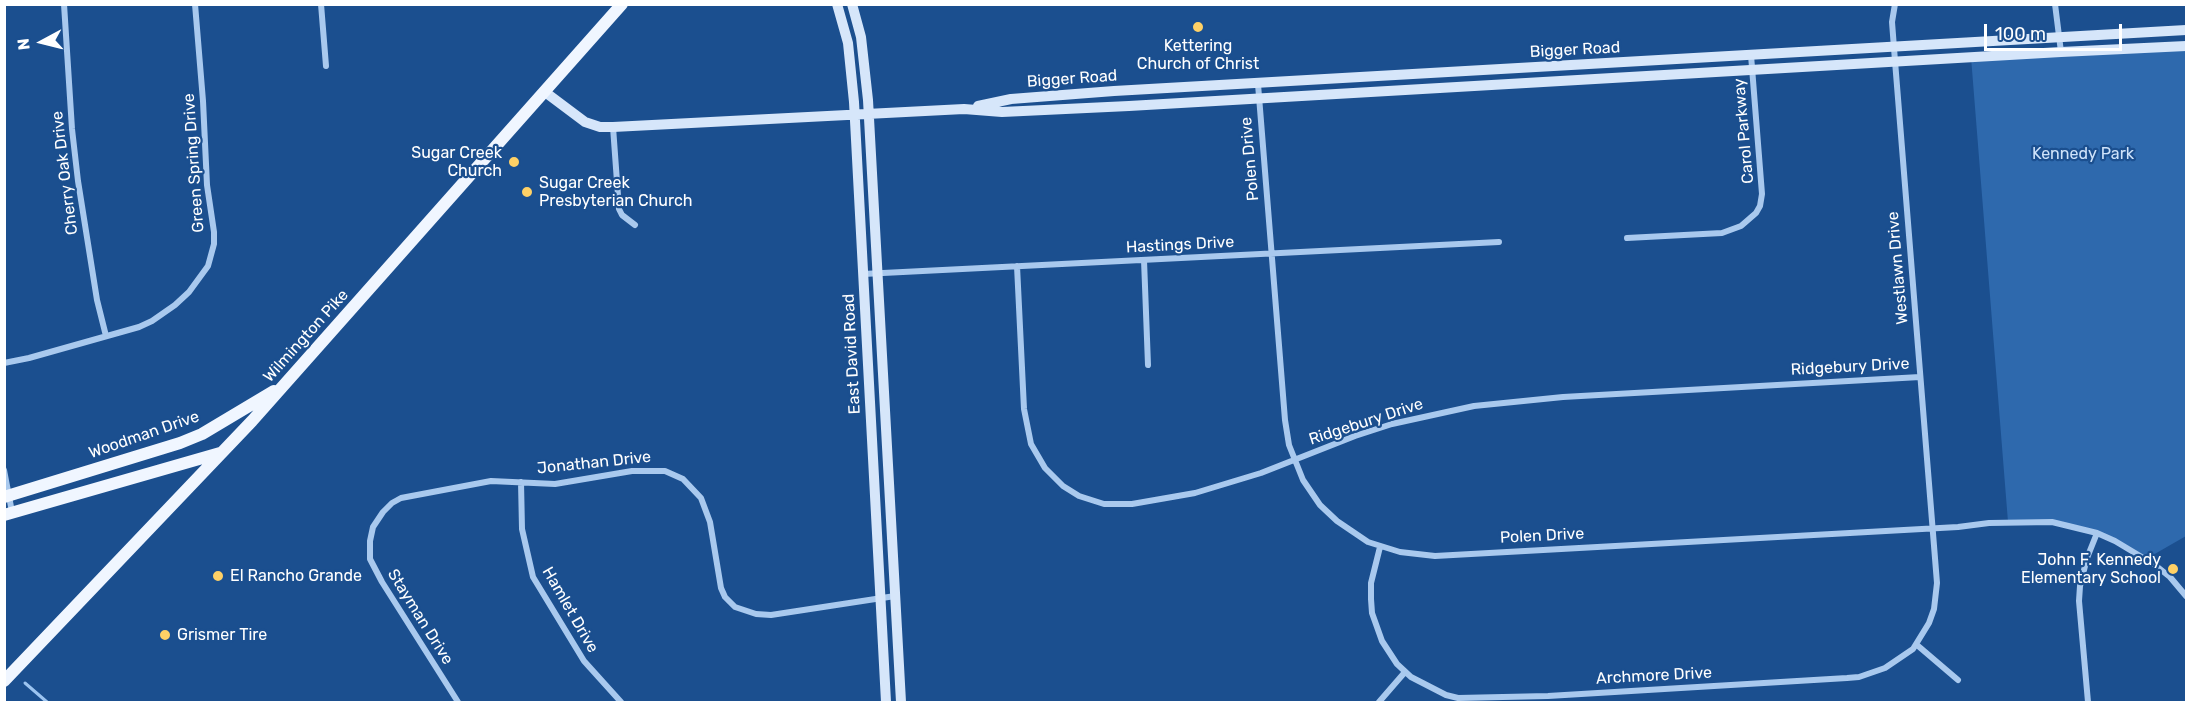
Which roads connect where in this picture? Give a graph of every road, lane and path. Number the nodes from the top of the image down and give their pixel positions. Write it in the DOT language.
graph roads {
  1 [pos="64,4"];
  2 [pos="195,4"];
  3 [pos="321,4"];
  4 [pos="622,4"];
  5 [pos="837,4"];
  6 [pos="852,4"];
  7 [pos="1895,4"];
  8 [pos="2055,4"];
  9 [pos="2187,30"];
  10 [pos="2059,37"];
  11 [pos="1894,46"];
  12 [pos="2187,46"];
  13 [pos="2061,52"];
  14 [pos="1750,55"];
  15 [pos="1894,61"];
  16 [pos="326,66"];
  17 [pos="1753,71"];
  18 [pos="1258,84"];
  19 [pos="545,92"];
  20 [pos="1259,98"];
  21 [pos="967,108"];
  22 [pos="854,113"];
  23 [pos="868,113"];
  24 [pos="613,127"];
  25 [pos="635,225"];
  26 [pos="1627,238"];
  27 [pos="1499,243"];
  28 [pos="1271,255"];
  29 [pos="1144,260"];
  30 [pos="1017,266"];
  31 [pos="862,274"];
  32 [pos="878,274"];
  33 [pos="106,336"];
  34 [pos="4,363"];
  35 [pos="1148,365"];
  36 [pos="1920,377"];
  37 [pos="285,384"];
  38 [pos="178,444"];
  39 [pos="222,452"];
  40 [pos="1294,460"];
  41 [pos="183,463"];
  42 [pos="4,470"];
  43 [pos="65,479"];
  44 [pos="521,482"];
  45 [pos="7,496"];
  46 [pos="70,497"];
  47 [pos="8,514"];
  48 [pos="1934,528"];
  49 [pos="2097,533"];
  50 [pos="370,541"];
  51 [pos="1380,547"];
  52 [pos="895,596"];
  53 [pos="2187,596"];
  54 [pos="880,598"];
  55 [pos="1917,645"];
  56 [pos="1405,672"];
  57 [pos="1958,680"];
  58 [pos="4,681"];
  59 [pos="458,702"];
  60 [pos="621,702"];
  61 [pos="886,702"];
  62 [pos="901,702"];
  63 [pos="1379,702"];
  64 [pos="2088,702"];
  1 -- 33 [label="street, Cherry Oak Drive"];
  2 -- 33 [label="street, Green Spring Drive"];
  3 -- 16 [label="street"];
  4 -- 19 [label="main road, Wilmington Pike"];
  5 -- 22 [label="street, East David Road"];
  6 -- 23 [label="street, East David Road"];
  7 -- 11 [label="street, Westlawn Drive"];
  8 -- 10 [label="street"];
  9 -- 10 [label="street, Bigger Road"];
  10 -- 11 [label="street, Bigger Road"];
  10 -- 13 [label="street"];
  11 -- 14 [label="street, Bigger Road"];
  11 -- 15 [label="street, Westlawn Drive"];
  12 -- 13 [label="street, Bigger Road"];
  13 -- 15 [label="street, Bigger Road"];
  14 -- 17 [label="street, Carol Parkway"];
  14 -- 18 [label="street, Bigger Road"];
  15 -- 17 [label="street, Bigger Road"];
  15 -- 36 [label="street, Westlawn Drive"];
  17 -- 20 [label="street, Bigger Road"];
  17 -- 26 [label="street, Carol Parkway"];
  18 -- 20 [label="street, Polen Drive"];
  18 -- 21 [label="street, Bigger Road"];
  19 -- 24 [label="street, Bigger Road"];
  19 -- 37 [label="main road, Wilmington Pike"];
  20 -- 21 [label="street, Bigger Road"];
  20 -- 28 [label="street, Polen Drive"];
  21 -- 23 [label="street, Bigger Road"];
  22 -- 23 [label="street, Bigger Road"];
  22 -- 24 [label="street, Bigger Road"];
  22 -- 31 [label="street, East David Road"];
  23 -- 32 [label="street, East David Road"];
  24 -- 25 [label="street"];
  27 -- 28 [label="street, Hastings Drive"];
  28 -- 29 [label="street, Hastings Drive"];
  28 -- 40 [label="street, Polen Drive"];
  29 -- 30 [label="street, Hastings Drive"];
  29 -- 35 [label="street"];
  30 -- 32 [label="street, Hastings Drive"];
  30 -- 40 [label="street, Ridgebury Drive"];
  31 -- 32 [label="street, Hastings Drive"];
  31 -- 54 [label="street, East David Road"];
  32 -- 52 [label="street, East David Road"];
  33 -- 34 [label="street, Green Spring Drive"];
  36 -- 40 [label="street, Ridgebury Drive"];
  36 -- 48 [label="street, Westlawn Drive"];
  37 -- 38 [label="main road, Woodman Drive"];
  37 -- 39 [label="main road, Wilmington Pike"];
  38 -- 41 [label="main road"];
  38 -- 43 [label="main road, Woodman Drive"];
  39 -- 41 [label="main road"];
  39 -- 58 [label="main road, Wilmington Pike"];
  40 -- 51 [label="street, Polen Drive"];
  41 -- 46 [label="main road"];
  42 -- 45 [label="street"];
  43 -- 45 [label="main road, Woodman Drive"];
  43 -- 46 [label="main road"];
  44 -- 50 [label="street, Jonathan Drive"];
  44 -- 54 [label="street, Jonathan Drive"];
  44 -- 60 [label="street, Hamlet Drive"];
  45 -- 47 [label="street"];
  46 -- 47 [label="main road"];
  48 -- 49 [label="street, Polen Drive"];
  48 -- 51 [label="street, Polen Drive"];
  48 -- 55 [label="street, Archmore Drive"];
  49 -- 53 [label="street, Polen Drive"];
  49 -- 64 [label="street"];
  50 -- 59 [label="street, Stayman Drive"];
  51 -- 56 [label="street, Archmore Drive"];
  52 -- 54 [label="street, Jonathan Drive"];
  52 -- 62 [label="street, East David Road"];
  54 -- 61 [label="street, East David Road"];
  55 -- 56 [label="street, Archmore Drive"];
  55 -- 57 [label="street"];
  56 -- 63 [label="street"];
}
